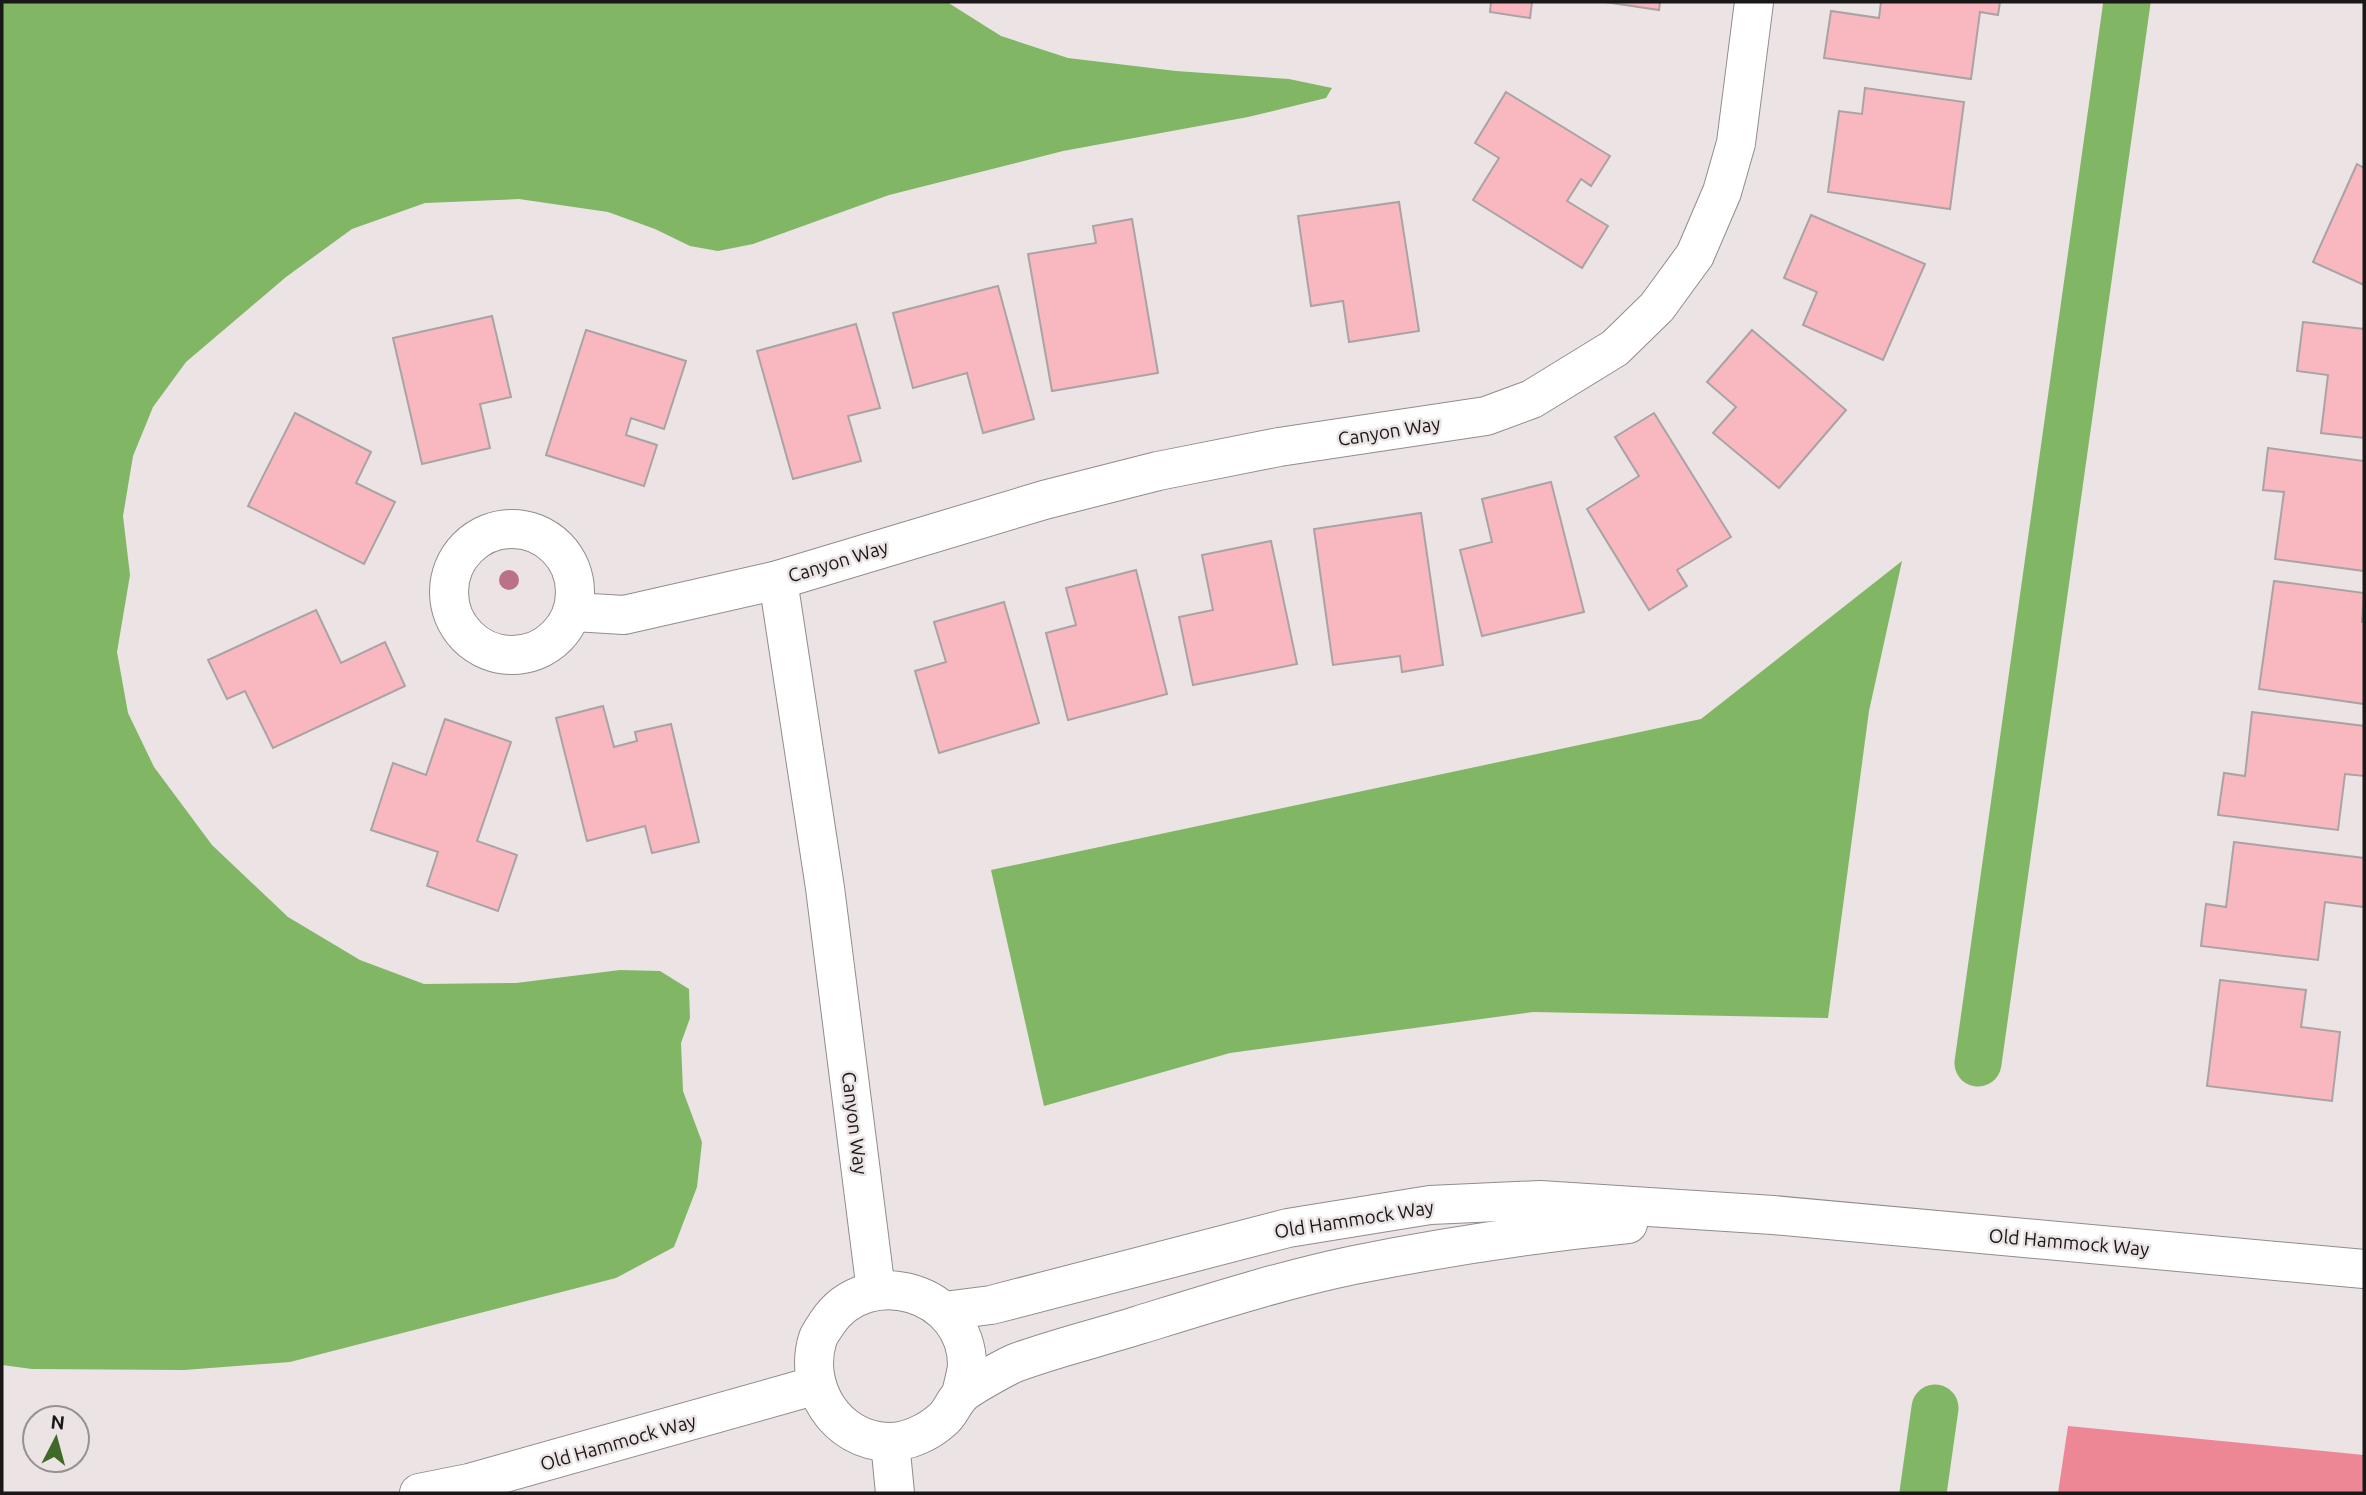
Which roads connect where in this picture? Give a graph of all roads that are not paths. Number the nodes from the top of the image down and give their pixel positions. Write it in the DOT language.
graph roads {
  1 [pos="1754,2"];
  2 [pos="779,580"];
  3 [pos="573,612"];
  4 [pos="1773,1215"];
  5 [pos="2364,1269"];
  6 [pos="876,1291"];
  7 [pos="944,1311"];
  8 [pos="817,1385"];
  9 [pos="961,1394"];
  10 [pos="890,1442"];
  11 [pos="419,1493"];
  12 [pos="895,1493"];
  1 -- 2 [label="street, Canyon Way"];
  2 -- 3 [label="street, Canyon Way"];
  2 -- 6 [label="street, Canyon Way"];
  4 -- 5 [label="street, Old Hammock Way"];
  4 -- 7 [label="street, Old Hammock Way"];
  4 -- 9 [label="street, Old Hammock Way"];
  6 -- 7 [label="street"];
  6 -- 8 [label="street"];
  7 -- 9 [label="street"];
  8 -- 10 [label="street"];
  8 -- 11 [label="street, Old Hammock Way"];
  9 -- 10 [label="street"];
  10 -- 12 [label="street"];
}
